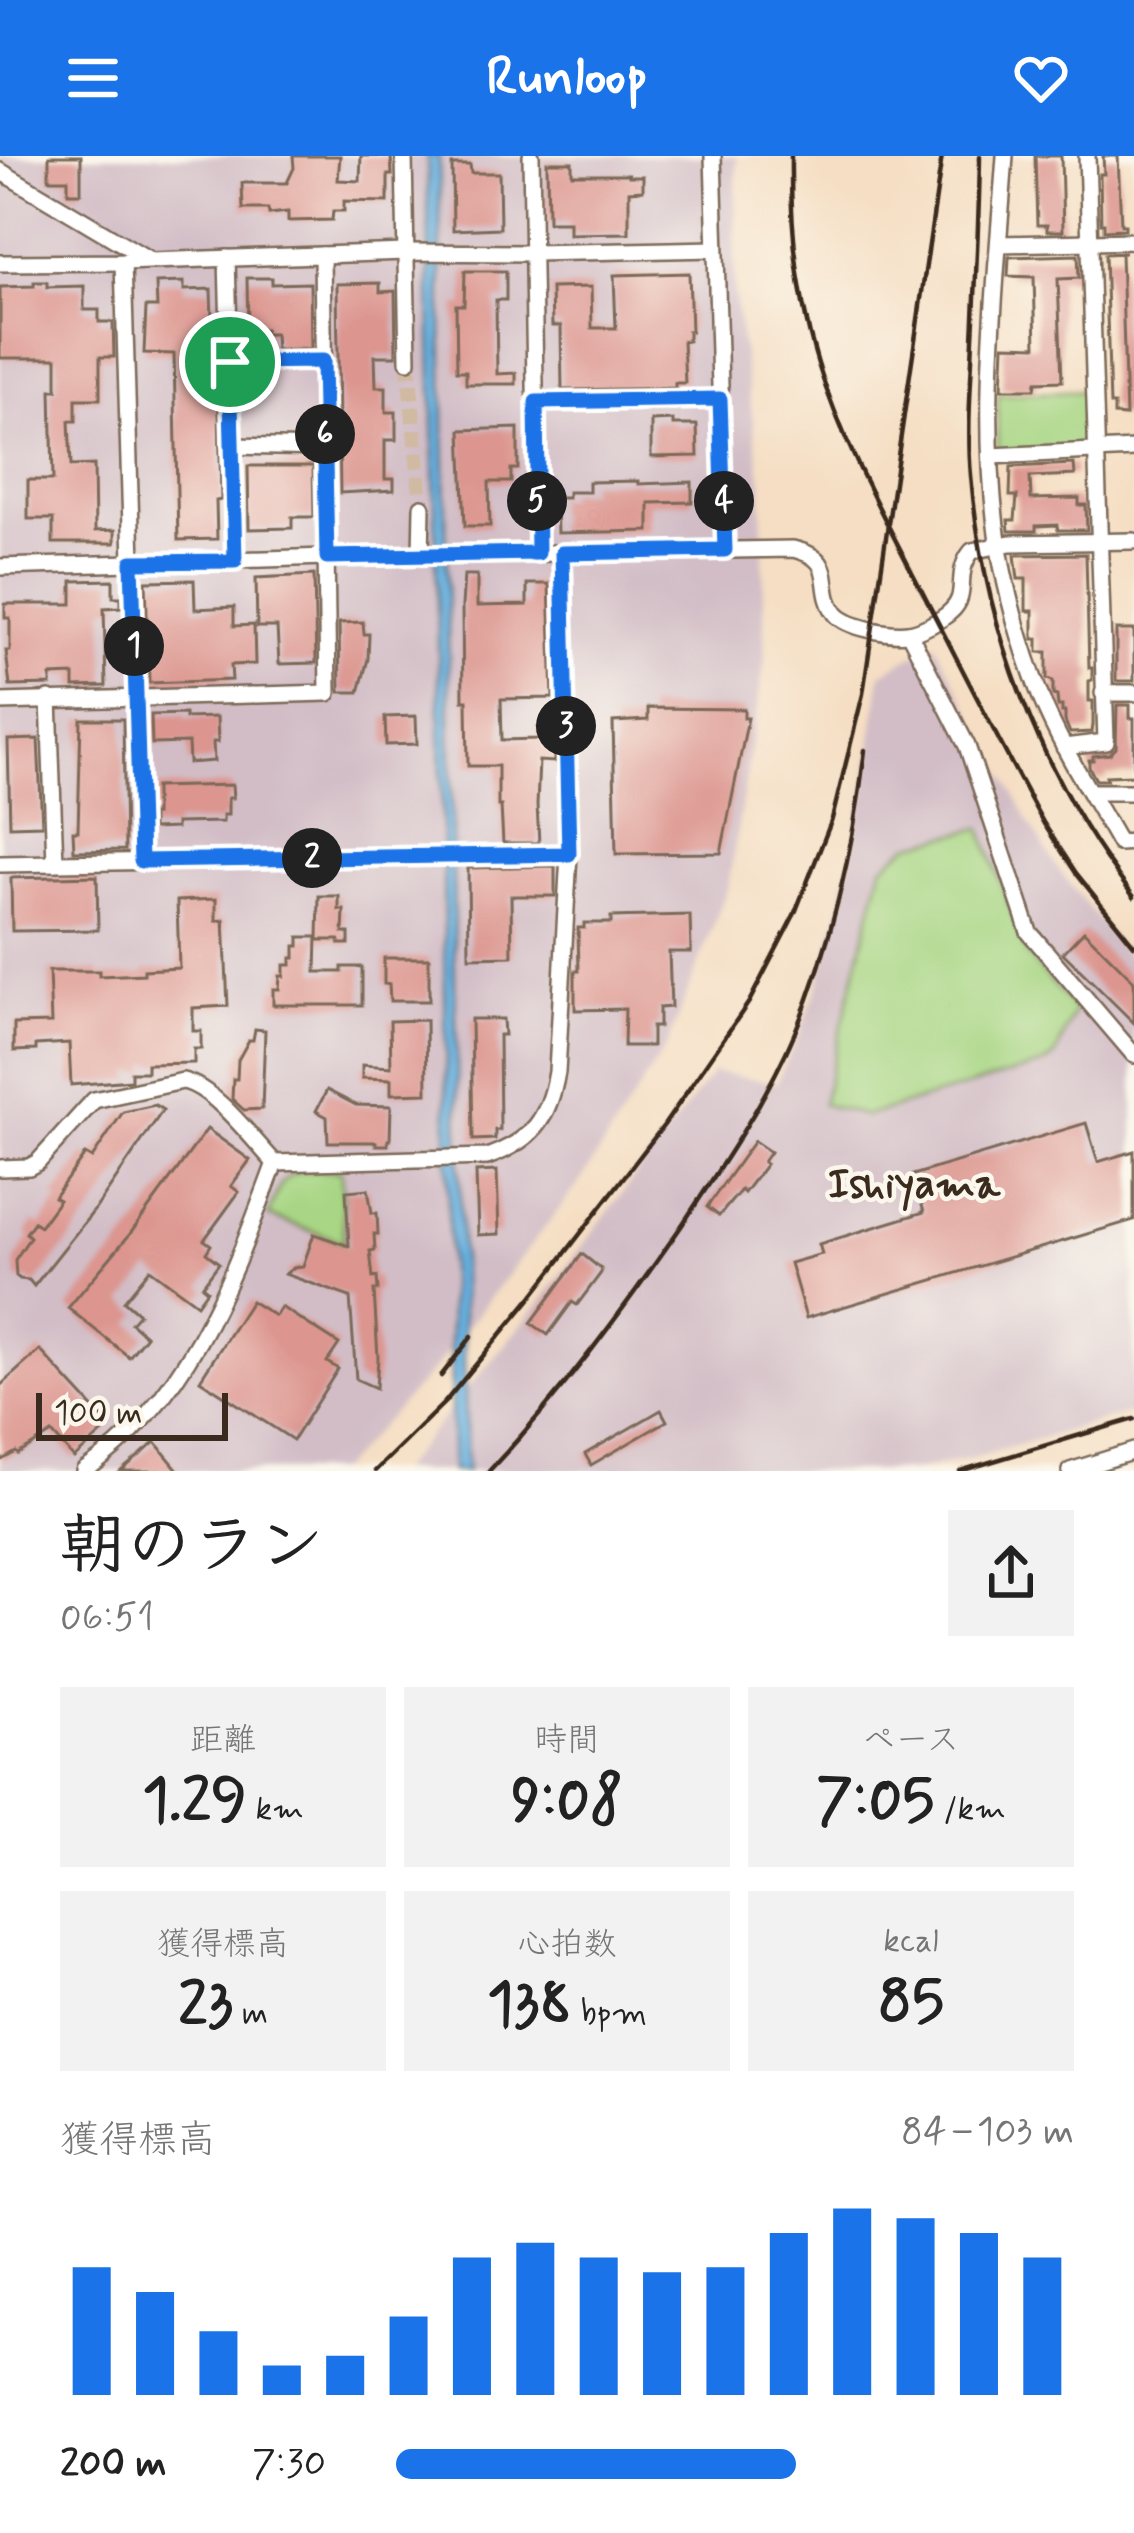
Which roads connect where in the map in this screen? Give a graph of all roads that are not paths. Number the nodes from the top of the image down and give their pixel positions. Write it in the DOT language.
graph roads {
  1 [pos="404,156"];
  2 [pos="531,156"];
  3 [pos="713,156"];
  4 [pos="1005,156"];
  5 [pos="1087,156"];
  6 [pos="0,171"];
  7 [pos="1090,241"];
  8 [pos="1134,241"];
  9 [pos="999,244"];
  10 [pos="716,249"];
  11 [pos="406,252"];
  12 [pos="533,253"];
  13 [pos="322,255"];
  14 [pos="227,258"];
  15 [pos="151,261"];
  16 [pos="123,262"];
  17 [pos="0,263"];
  18 [pos="323,361"];
  19 [pos="408,361"];
  20 [pos="230,362"];
  21 [pos="720,399"];
  22 [pos="536,402"];
  23 [pos="232,446"];
  24 [pos="325,448"];
  25 [pos="1134,449"];
  26 [pos="1098,451"];
  27 [pos="991,455"];
  28 [pos="422,507"];
  29 [pos="1134,542"];
  30 [pos="1098,543"];
  31 [pos="999,545"];
  32 [pos="725,550"];
  33 [pos="538,553"];
  34 [pos="562,553"];
  35 [pos="421,555"];
  36 [pos="327,557"];
  37 [pos="235,561"];
  38 [pos="132,562"];
  39 [pos="0,567"];
  40 [pos="909,633"];
  41 [pos="1103,693"];
  42 [pos="1134,693"];
  43 [pos="135,697"];
  44 [pos="49,699"];
  45 [pos="0,702"];
  46 [pos="1064,747"];
  47 [pos="1090,792"];
  48 [pos="1134,792"];
  49 [pos="1126,842"];
  50 [pos="569,854"];
  51 [pos="141,861"];
  52 [pos="1134,862"];
  53 [pos="56,863"];
  54 [pos="0,864"];
  55 [pos="1134,1054"];
  56 [pos="275,1163"];
  57 [pos="0,1168"];
  58 [pos="1134,1452"];
  59 [pos="84,1471"];
  60 [pos="1070,1471"];
  1 -- 11 [label="street"];
  2 -- 12 [label="street"];
  3 -- 10 [label="street"];
  4 -- 9 [label="street"];
  5 -- 7 [label="street"];
  6 -- 15 [label="street"];
  7 -- 8 [label="street"];
  7 -- 9 [label="street"];
  7 -- 26 [label="street"];
  9 -- 27 [label="street"];
  10 -- 12 [label="street"];
  10 -- 21 [label="street"];
  11 -- 12 [label="street"];
  11 -- 13 [label="street"];
  11 -- 19 [label="street"];
  12 -- 22 [label="street"];
  13 -- 14 [label="street"];
  13 -- 18 [label="street"];
  14 -- 15 [label="street"];
  14 -- 20 [label="street"];
  15 -- 16 [label="street"];
  16 -- 17 [label="street"];
  16 -- 38 [label="street"];
  18 -- 20 [label="street"];
  18 -- 24 [label="street"];
  20 -- 23 [label="street"];
  21 -- 22 [label="street"];
  21 -- 32 [label="street"];
  22 -- 33 [label="street"];
  23 -- 24 [label="street"];
  23 -- 37 [label="street"];
  24 -- 36 [label="street"];
  25 -- 26 [label="street"];
  26 -- 27 [label="street"];
  26 -- 30 [label="street"];
  27 -- 31 [label="street"];
  28 -- 35 [label="street"];
  29 -- 30 [label="street"];
  30 -- 31 [label="street"];
  30 -- 41 [label="street"];
  31 -- 40 [label="street"];
  31 -- 46 [label="street"];
  32 -- 34 [label="street"];
  32 -- 40 [label="street"];
  33 -- 34 [label="street"];
  33 -- 35 [label="street"];
  34 -- 50 [label="street"];
  35 -- 36 [label="street"];
  36 -- 37 [label="street"];
  36 -- 43 [label="street"];
  37 -- 38 [label="street"];
  38 -- 39 [label="street"];
  38 -- 43 [label="street"];
  40 -- 55 [label="street"];
  41 -- 42 [label="street"];
  41 -- 46 [label="street"];
  43 -- 44 [label="street"];
  43 -- 51 [label="street"];
  44 -- 45 [label="street"];
  44 -- 53 [label="street"];
  46 -- 47 [label="street"];
  47 -- 48 [label="street"];
  47 -- 49 [label="street"];
  49 -- 52 [label="street"];
  50 -- 51 [label="street"];
  50 -- 56 [label="street"];
  51 -- 53 [label="street"];
  53 -- 54 [label="street"];
  56 -- 57 [label="street"];
  56 -- 59 [label="street"];
  58 -- 60 [label="street"];
}
